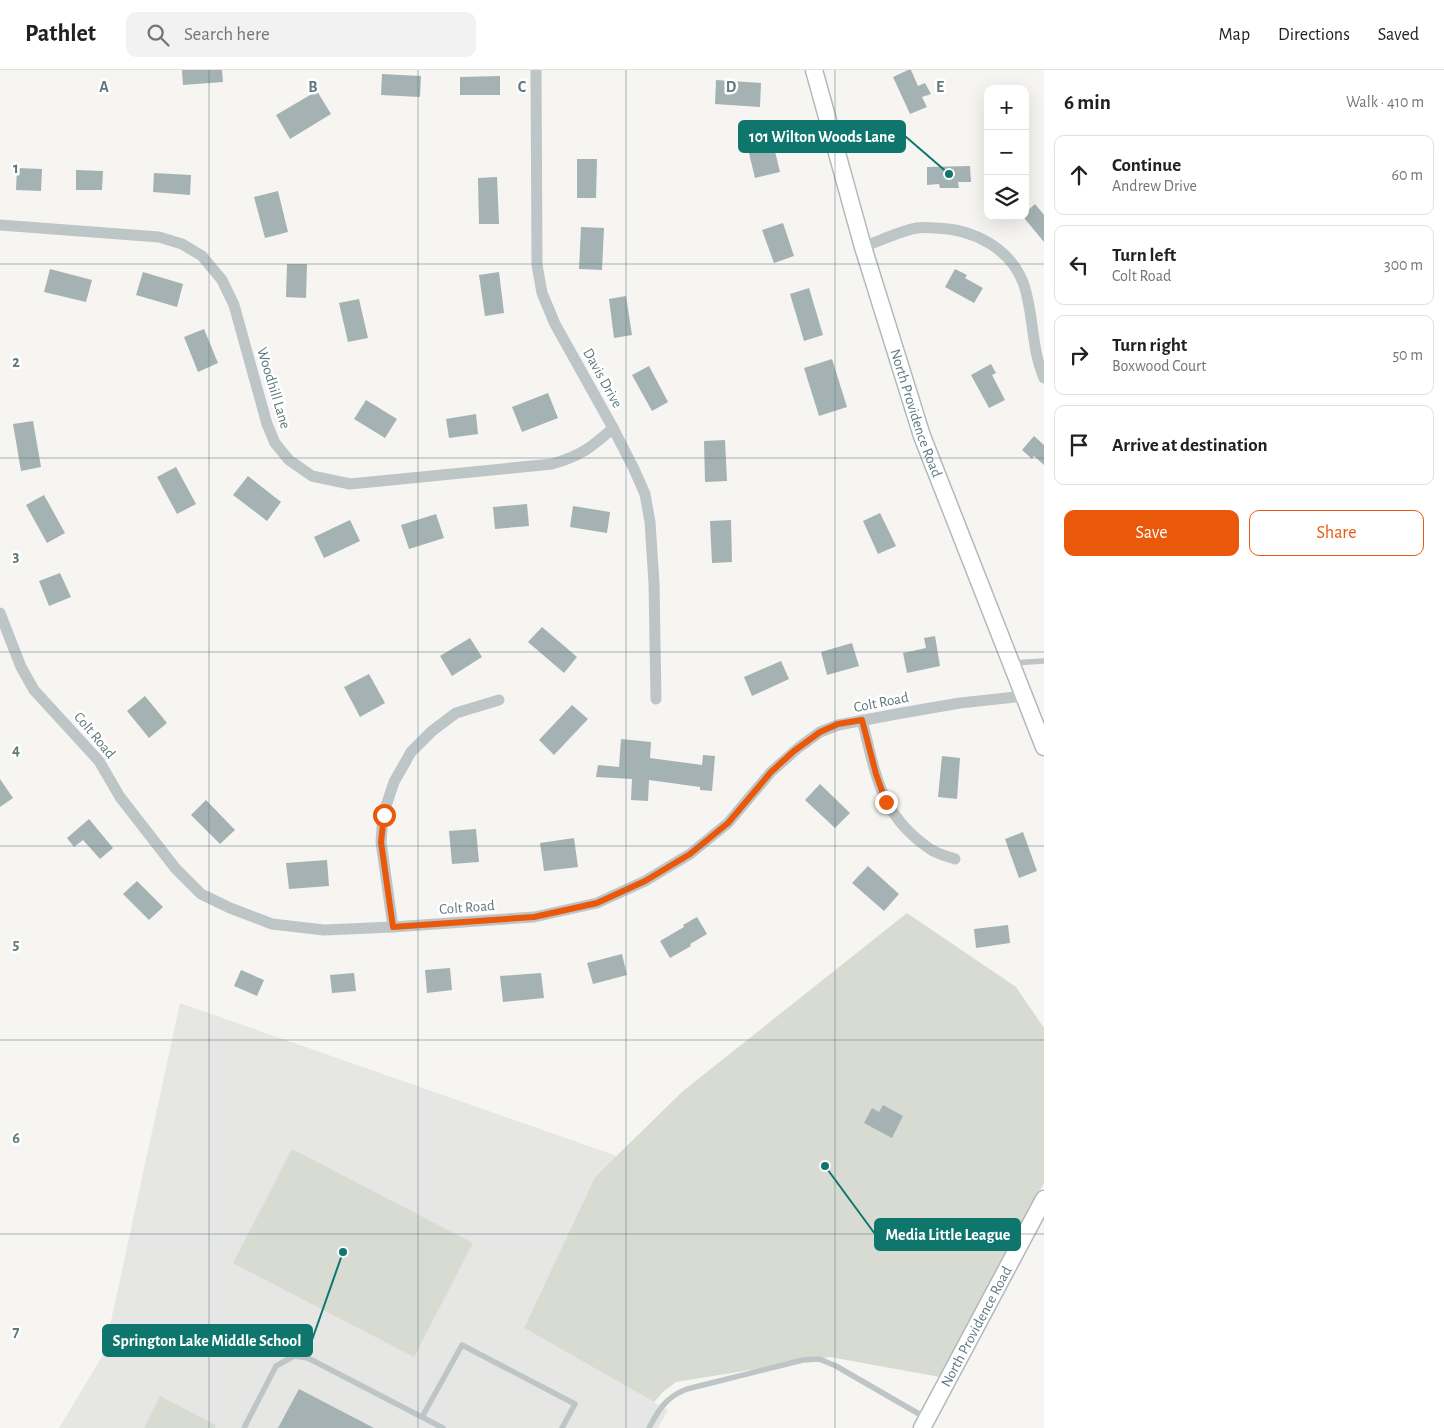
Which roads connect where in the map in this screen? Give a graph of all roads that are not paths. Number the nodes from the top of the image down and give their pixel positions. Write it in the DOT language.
graph roads {
  1 [pos="536,70"];
  2 [pos="814,70"];
  3 [pos="0,225"];
  4 [pos="863,247"];
  5 [pos="1044,378"];
  6 [pos="613,428"];
  7 [pos="0,613"];
  8 [pos="1044,661"];
  9 [pos="1012,664"];
  10 [pos="1025,696"];
  11 [pos="499,700"];
  12 [pos="656,700"];
  13 [pos="862,720"];
  14 [pos="1044,747"];
  15 [pos="955,860"];
  16 [pos="393,927"];
  17 [pos="1044,1199"];
  18 [pos="422,1417"];
  19 [pos="924,1423"];
  20 [pos="244,1428"];
  21 [pos="443,1428"];
  22 [pos="562,1428"];
  23 [pos="649,1428"];
  1 -- 6 [label="street, Davis Drive"];
  2 -- 4 [label="main road, North Providence Road"];
  3 -- 6 [label="street, Woodhill Lane"];
  4 -- 5 [label="street"];
  4 -- 9 [label="main road, North Providence Road"];
  6 -- 12 [label="street, Davis Drive"];
  7 -- 16 [label="street, Colt Road"];
  8 -- 9 [label="lane"];
  9 -- 10 [label="main road, North Providence Road"];
  10 -- 13 [label="street, Colt Road"];
  10 -- 14 [label="main road, North Providence Road"];
  11 -- 16 [label="street"];
  13 -- 15 [label="street"];
  13 -- 16 [label="street, Colt Road"];
  17 -- 19 [label="main road, North Providence Road"];
  18 -- 20 [label="lane"];
  18 -- 21 [label="lane"];
  18 -- 22 [label="lane"];
  19 -- 23 [label="lane"];
}
